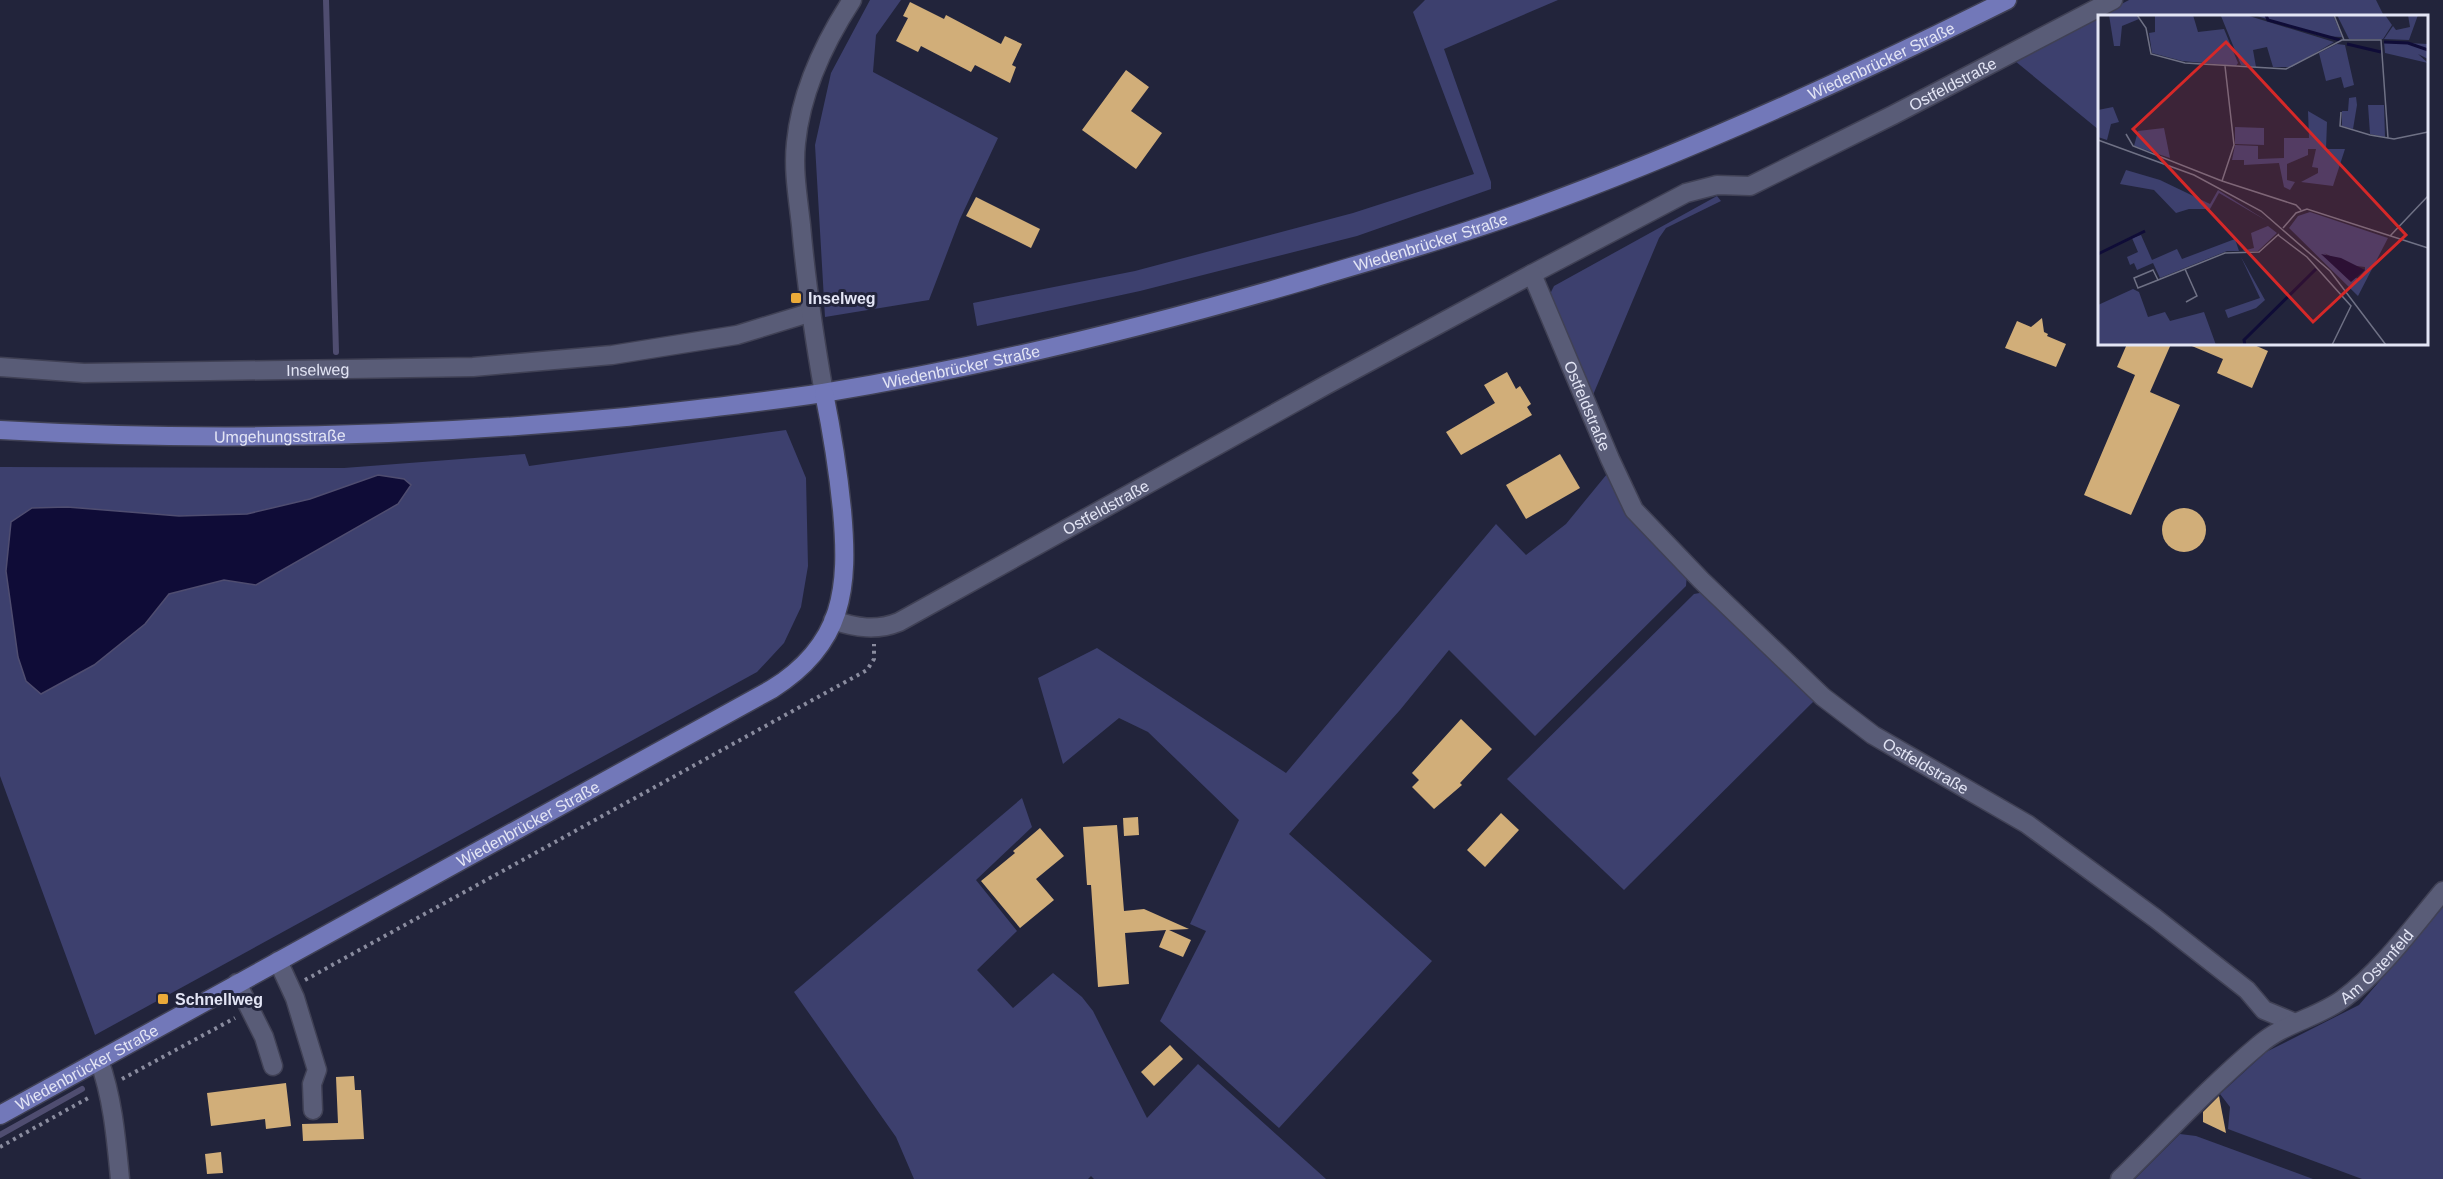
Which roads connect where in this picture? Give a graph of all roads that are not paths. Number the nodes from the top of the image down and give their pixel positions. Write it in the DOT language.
graph roads {
  1 [pos="852,0"];
  2 [pos="2007,0"];
  3 [pos="2114,0"];
  4 [pos="1532,274"];
  5 [pos="809,313"];
  6 [pos="0,367"];
  7 [pos="824,393"];
  8 [pos="561,423"];
  9 [pos="0,430"];
  10 [pos="834,620"];
  11 [pos="2443,891"];
  12 [pos="278,961"];
  13 [pos="237,983"];
  14 [pos="2264,1010"];
  15 [pos="2294,1022"];
  16 [pos="2260,1043"];
  17 [pos="99,1060"];
  18 [pos="273,1066"];
  19 [pos="313,1110"];
  20 [pos="0,1115"];
  21 [pos="120,1179"];
  22 [pos="2120,1179"];
  1 -- 5 [label="street"];
  2 -- 7 [label="main road, Wiedenbrücker Straße"];
  3 -- 4 [label="street, Ostfeldstraße"];
  4 -- 10 [label="street, Ostfeldstraße"];
  4 -- 14 [label="street, Ostfeldstraße"];
  5 -- 6 [label="street, Inselweg"];
  5 -- 7 [label="street"];
  7 -- 8 [label="main road, Wiedenbrücker Straße"];
  7 -- 10 [label="main road, Wiedenbrücker Straße"];
  8 -- 9 [label="main road, Umgehungsstraße"];
  10 -- 12 [label="main road, Wiedenbrücker Straße"];
  11 -- 15 [label="street, Am Ostenfeld"];
  12 -- 13 [label="main road, Wiedenbrücker Straße"];
  12 -- 19 [label="street"];
  13 -- 17 [label="main road, Wiedenbrücker Straße"];
  13 -- 18 [label="street"];
  14 -- 15 [label="street"];
  14 -- 16 [label="street"];
  15 -- 16 [label="street, Am Ostenfeld"];
  16 -- 22 [label="street"];
  17 -- 20 [label="main road, Wiedenbrücker Straße"];
  17 -- 21 [label="street"];
}
